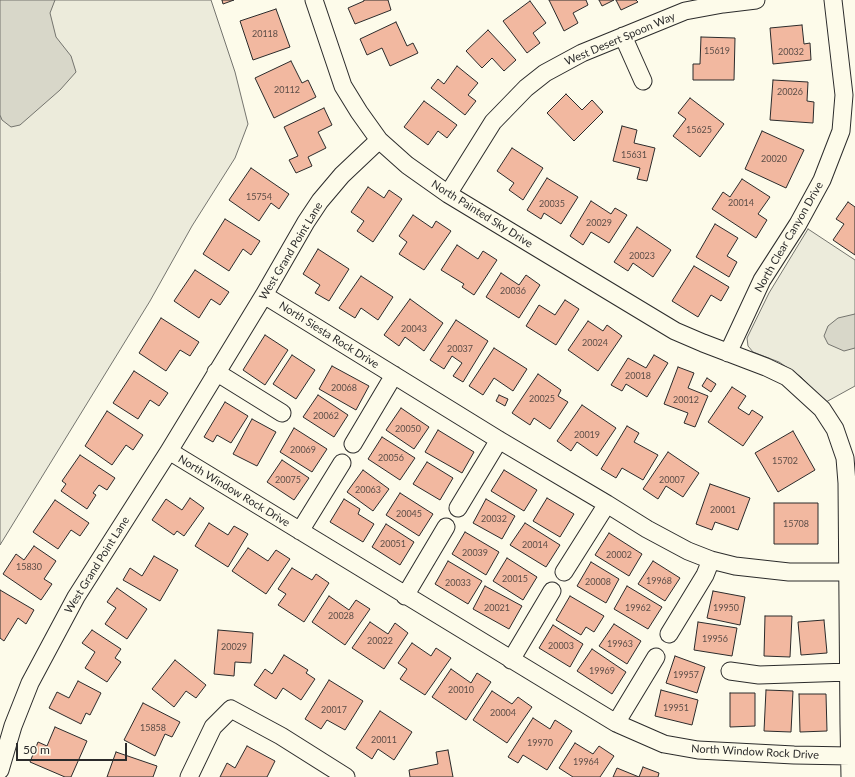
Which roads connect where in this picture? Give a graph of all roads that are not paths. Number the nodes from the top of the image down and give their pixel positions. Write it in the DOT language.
graph roads {
  1 [pos="314,0"];
  2 [pos="756,0"];
  3 [pos="833,0"];
  4 [pos="622,36"];
  5 [pos="643,81"];
  6 [pos="379,140"];
  7 [pos="448,194"];
  8 [pos="264,295"];
  9 [pos="728,353"];
  10 [pos="216,372"];
  11 [pos="394,375"];
  12 [pos="282,413"];
  13 [pos="499,440"];
  14 [pos="354,444"];
  15 [pos="169,451"];
  16 [pos="342,463"];
  17 [pos="607,504"];
  18 [pos="458,508"];
  19 [pos="446,528"];
  20 [pos="300,530"];
  21 [pos="711,560"];
  22 [pos="564,572"];
  23 [pos="848,572"];
  24 [pos="552,591"];
  25 [pos="405,596"];
  26 [pos="670,634"];
  27 [pos="656,657"];
  28 [pos="511,660"];
  29 [pos="730,671"];
  30 [pos="849,672"];
  31 [pos="616,723"];
  32 [pos="850,756"];
  33 [pos="0,770"];
  34 [pos="189,777"];
  35 [pos="346,777"];
  36 [pos="850,777"];
  1 -- 6 [label="street, North Painted Sky Drive"];
  2 -- 4 [label="street, West Desert Spoon Way"];
  3 -- 9 [label="street, North Clear Canyon Drive"];
  4 -- 5 [label="street"];
  4 -- 7 [label="street, West Desert Spoon Way"];
  6 -- 7 [label="street, North Painted Sky Drive"];
  6 -- 8 [label="street, West Grand Point Lane"];
  7 -- 9 [label="street, North Painted Sky Drive"];
  8 -- 10 [label="street, West Grand Point Lane"];
  8 -- 11 [label="street, North Siesta Rock Drive"];
  9 -- 23 [label="street, North Painted Sky Drive"];
  10 -- 12 [label="street"];
  10 -- 15 [label="street, West Grand Point Lane"];
  11 -- 13 [label="street, North Siesta Rock Drive"];
  11 -- 14 [label="street"];
  13 -- 17 [label="street, North Siesta Rock Drive"];
  13 -- 18 [label="street"];
  15 -- 20 [label="street, North Window Rock Drive"];
  15 -- 33 [label="street, West Grand Point Lane"];
  16 -- 20 [label="street, North Window Rock Drive"];
  17 -- 21 [label="street, North Siesta Rock Drive"];
  17 -- 22 [label="street"];
  19 -- 25 [label="street"];
  20 -- 25 [label="street, North Window Rock Drive"];
  21 -- 23 [label="street, North Siesta Rock Drive"];
  21 -- 26 [label="street"];
  23 -- 30 [label="street, North Painted Sky Drive"];
  24 -- 28 [label="street"];
  25 -- 28 [label="street, North Window Rock Drive"];
  27 -- 31 [label="street"];
  28 -- 31 [label="street, North Window Rock Drive"];
  29 -- 30 [label="street"];
  30 -- 32 [label="street, North Painted Sky Drive"];
  31 -- 32 [label="street, North Window Rock Drive"];
  32 -- 36 [label="street, North Painted Sky Drive"];
  34 -- 35 [label="street"];
}
